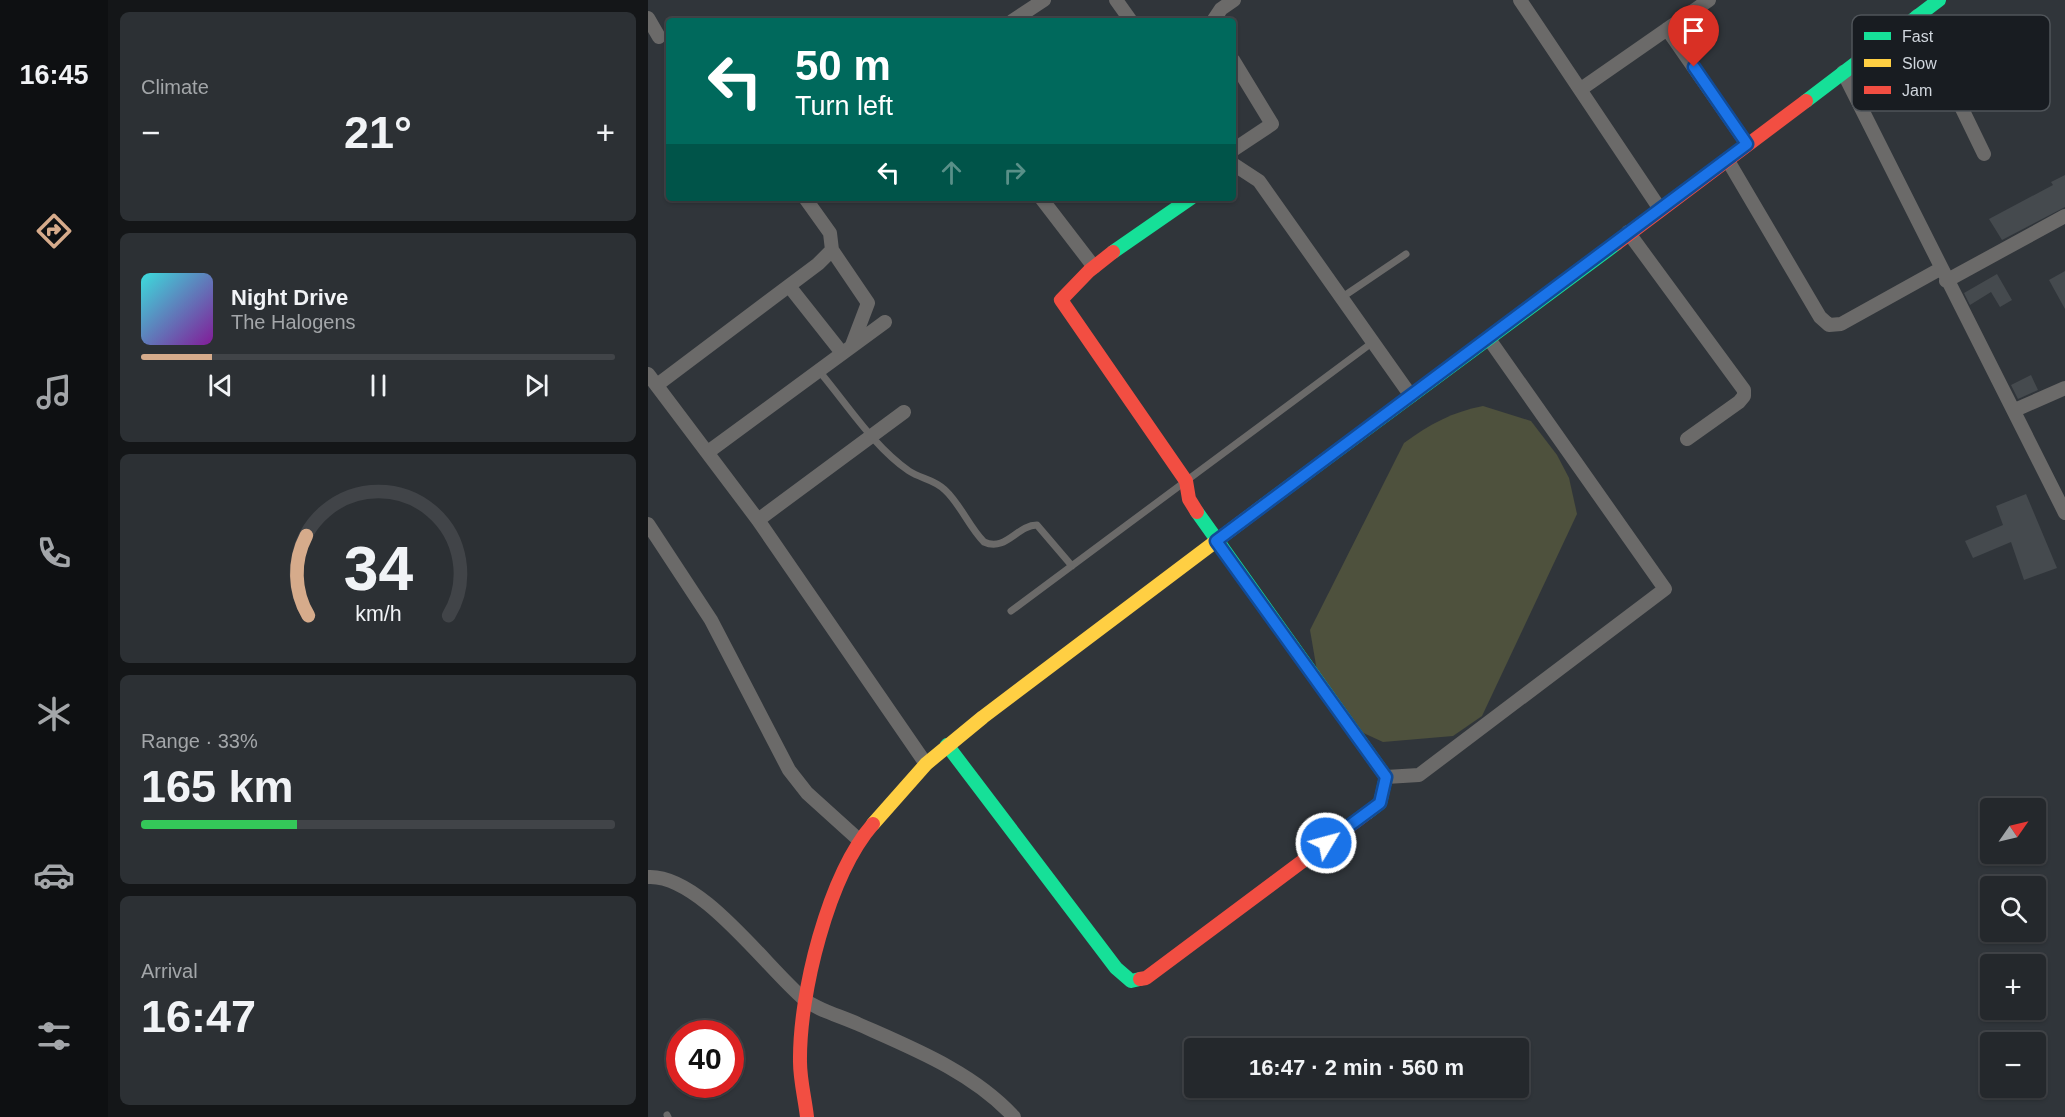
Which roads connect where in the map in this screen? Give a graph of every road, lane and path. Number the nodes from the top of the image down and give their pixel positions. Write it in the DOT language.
graph roads {
  1 [pos="1044,0"];
  2 [pos="1116,0"];
  3 [pos="1234,0"];
  4 [pos="1520,0"];
  5 [pos="1709,0"];
  6 [pos="1939,0"];
  7 [pos="1918,15"];
  8 [pos="648,18"];
  9 [pos="1017,18"];
  10 [pos="1129,18"];
  11 [pos="1215,18"];
  12 [pos="1667,29"];
  13 [pos="659,37"];
  14 [pos="1236,65"];
  15 [pos="1852,65"];
  16 [pos="1843,72"];
  17 [pos="1581,89"];
  18 [pos="1852,90"];
  19 [pos="1862,111"];
  20 [pos="1963,111"];
  21 [pos="1747,144"];
  22 [pos="1236,148"];
  23 [pos="1984,154"];
  24 [pos="1727,159"];
  25 [pos="1236,167"];
  26 [pos="807,201"];
  27 [pos="1048,201"];
  28 [pos="1187,201"];
  29 [pos="1660,209"];
  30 [pos="2065,216"];
  31 [pos="1628,232"];
  32 [pos="832,250"];
  33 [pos="1406,254"];
  34 [pos="1094,267"];
  35 [pos="1943,275"];
  36 [pos="789,286"];
  37 [pos="1341,298"];
  38 [pos="885,322"];
  39 [pos="1489,339"];
  40 [pos="1373,342"];
  41 [pos="847,349"];
  42 [pos="819,371"];
  43 [pos="652,380"];
  44 [pos="2065,388"];
  45 [pos="1411,396"];
  46 [pos="2014,410"];
  47 [pos="904,412"];
  48 [pos="871,435"];
  49 [pos="1687,439"];
  50 [pos="708,452"];
  51 [pos="1186,481"];
  52 [pos="2065,513"];
  53 [pos="758,520"];
  54 [pos="648,524"];
  55 [pos="1216,541"];
  56 [pos="1072,566"];
  57 [pos="1011,611"];
  58 [pos="947,745"];
  59 [pos="926,764"];
  60 [pos="1386,777"];
  61 [pos="859,840"];
  62 [pos="648,877"];
  63 [pos="805,1000"];
  64 [pos="807,1117"];
  65 [pos="1014,1117"];
  1 -- 9 [label="street"];
  2 -- 10 [label="street"];
  3 -- 11 [label="street"];
  4 -- 17 [label="street"];
  5 -- 12 [label="street"];
  6 -- 7 [label="street"];
  8 -- 13 [label="street"];
  12 -- 17 [label="street"];
  12 -- 21 [label="street"];
  14 -- 22 [label="street"];
  15 -- 16 [label="street"];
  16 -- 18 [label="street"];
  16 -- 21 [label="street"];
  17 -- 29 [label="street"];
  19 -- 35 [label="street"];
  20 -- 23 [label="street"];
  21 -- 24 [label="street"];
  24 -- 29 [label="street"];
  24 -- 35 [label="street"];
  25 -- 37 [label="street"];
  26 -- 32 [label="street"];
  27 -- 34 [label="street"];
  28 -- 34 [label="street"];
  29 -- 31 [label="street"];
  30 -- 35 [label="street"];
  31 -- 39 [label="street"];
  31 -- 49 [label="street"];
  32 -- 36 [label="street"];
  32 -- 41 [label="street"];
  33 -- 37 [label="lane"];
  34 -- 51 [label="street"];
  35 -- 46 [label="street"];
  36 -- 41 [label="street"];
  36 -- 43 [label="street"];
  37 -- 40 [label="street"];
  38 -- 41 [label="street"];
  39 -- 45 [label="street"];
  39 -- 60 [label="street"];
  40 -- 45 [label="street"];
  40 -- 51 [label="lane"];
  41 -- 42 [label="street"];
  42 -- 48 [label="lane"];
  42 -- 50 [label="street"];
  43 -- 50 [label="street"];
  44 -- 46 [label="street"];
  45 -- 55 [label="street"];
  46 -- 52 [label="street"];
  47 -- 48 [label="street"];
  48 -- 53 [label="street"];
  48 -- 56 [label="lane"];
  50 -- 53 [label="street"];
  51 -- 55 [label="street"];
  51 -- 56 [label="lane"];
  53 -- 59 [label="street"];
  54 -- 61 [label="street"];
  55 -- 58 [label="street"];
  55 -- 60 [label="street"];
  56 -- 57 [label="lane"];
  58 -- 59 [label="street"];
  58 -- 60 [label="street"];
  59 -- 61 [label="street"];
  61 -- 63 [label="street"];
  62 -- 63 [label="street"];
  63 -- 64 [label="street"];
  63 -- 65 [label="street"];
}
